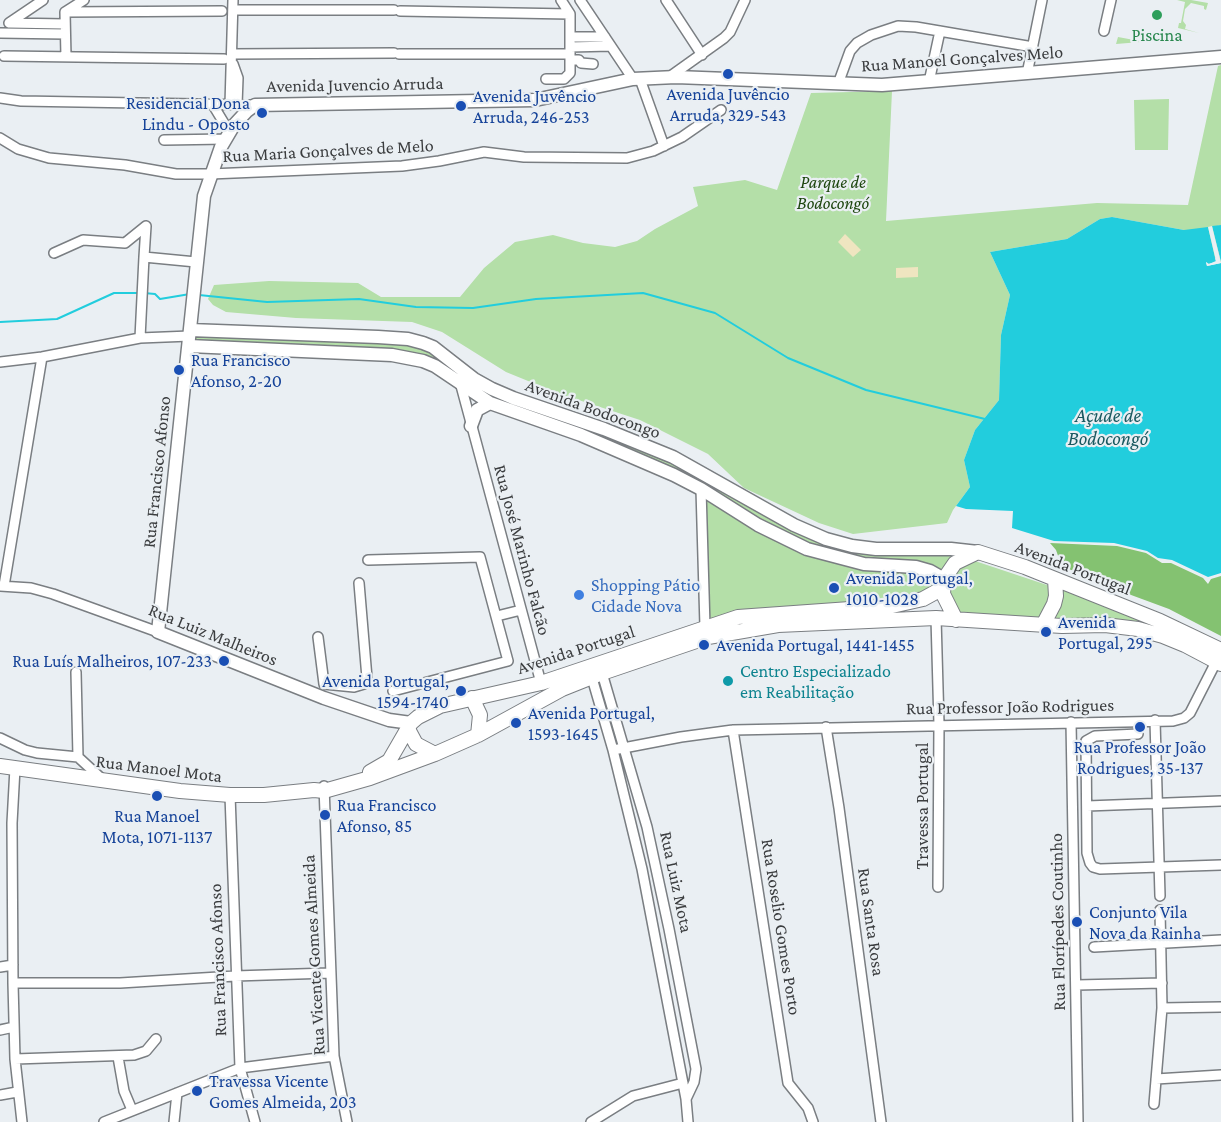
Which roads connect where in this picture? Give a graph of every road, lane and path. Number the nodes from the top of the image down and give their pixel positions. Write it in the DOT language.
graph roads {
  1 [pos="43,0"];
  2 [pos="84,0"];
  3 [pos="233,0"];
  4 [pos="561,0"];
  5 [pos="580,0"];
  6 [pos="666,0"];
  7 [pos="745,0"];
  8 [pos="1042,0"];
  9 [pos="1111,0"];
  10 [pos="233,10"];
  11 [pos="222,11"];
  12 [pos="65,12"];
  13 [pos="570,14"];
  14 [pos="9,23"];
  15 [pos="65,29"];
  16 [pos="0,31"];
  17 [pos="940,31"];
  18 [pos="1104,31"];
  19 [pos="604,37"];
  20 [pos="611,46"];
  21 [pos="1033,47"];
  22 [pos="570,49"];
  23 [pos="702,55"];
  24 [pos="4,56"];
  25 [pos="66,57"];
  26 [pos="1221,57"];
  27 [pos="229,59"];
  28 [pos="593,64"];
  29 [pos="1027,74"];
  30 [pos="668,78"];
  31 [pos="546,79"];
  32 [pos="637,79"];
  33 [pos="929,82"];
  34 [pos="838,84"];
  35 [pos="0,98"];
  36 [pos="213,105"];
  37 [pos="233,105"];
  38 [pos="255,105"];
  39 [pos="722,110"];
  40 [pos="228,136"];
  41 [pos="0,138"];
  42 [pos="164,140"];
  43 [pos="664,146"];
  44 [pos="210,174"];
  45 [pos="54,253"];
  46 [pos="144,257"];
  47 [pos="196,262"];
  48 [pos="190,337"];
  49 [pos="140,338"];
  50 [pos="42,357"];
  51 [pos="0,362"];
  52 [pos="460,382"];
  53 [pos="490,403"];
  54 [pos="471,426"];
  55 [pos="701,489"];
  56 [pos="978,552"];
  57 [pos="368,560"];
  58 [pos="1055,579"];
  59 [pos="359,583"];
  60 [pos="944,584"];
  61 [pos="2,586"];
  62 [pos="520,609"];
  63 [pos="496,616"];
  64 [pos="936,618"];
  65 [pos="956,620"];
  66 [pos="1043,625"];
  67 [pos="705,627"];
  68 [pos="158,632"];
  69 [pos="318,637"];
  70 [pos="1219,659"];
  71 [pos="76,672"];
  72 [pos="597,676"];
  73 [pos="541,683"];
  74 [pos="324,684"];
  75 [pos="393,691"];
  76 [pos="324,698"];
  77 [pos="472,698"];
  78 [pos="1155,720"];
  79 [pos="1071,722"];
  80 [pos="939,724"];
  81 [pos="410,726"];
  82 [pos="826,727"];
  83 [pos="733,730"];
  84 [pos="1138,734"];
  85 [pos="478,735"];
  86 [pos="0,738"];
  87 [pos="624,747"];
  88 [pos="613,750"];
  89 [pos="435,754"];
  90 [pos="78,757"];
  91 [pos="0,766"];
  92 [pos="15,768"];
  93 [pos="104,781"];
  94 [pos="321,789"];
  95 [pos="230,795"];
  96 [pos="1221,801"];
  97 [pos="1156,803"];
  98 [pos="1087,806"];
  99 [pos="1221,865"];
  100 [pos="1160,867"];
  101 [pos="938,887"];
  102 [pos="1160,896"];
  103 [pos="1160,909"];
  104 [pos="1221,940"];
  105 [pos="1160,942"];
  106 [pos="1094,946"];
  107 [pos="13,965"];
  108 [pos="0,967"];
  109 [pos="329,973"];
  110 [pos="235,976"];
  111 [pos="13,983"];
  112 [pos="1162,983"];
  113 [pos="1077,985"];
  114 [pos="1221,1007"];
  115 [pos="1162,1008"];
  116 [pos="14,1027"];
  117 [pos="0,1030"];
  118 [pos="156,1039"];
  119 [pos="334,1056"];
  120 [pos="118,1057"];
  121 [pos="15,1059"];
  122 [pos="240,1068"];
  123 [pos="1221,1075"];
  124 [pos="1156,1079"];
  125 [pos="683,1083"];
  126 [pos="17,1092"];
  127 [pos="177,1093"];
  128 [pos="0,1095"];
  129 [pos="686,1100"];
  130 [pos="1154,1104"];
  131 [pos="132,1110"];
  132 [pos="22,1122"];
  133 [pos="104,1122"];
  134 [pos="174,1122"];
  135 [pos="255,1122"];
  136 [pos="347,1122"];
  137 [pos="591,1122"];
  138 [pos="688,1122"];
  139 [pos="813,1122"];
  140 [pos="880,1122"];
  141 [pos="1078,1122"];
  1 -- 14 [label="street"];
  2 -- 12 [label="street"];
  3 -- 10 [label="street"];
  4 -- 13 [label="street"];
  5 -- 19 [label="street"];
  6 -- 23 [label="street"];
  7 -- 23 [label="street"];
  8 -- 21 [label="street"];
  9 -- 18 [label="street"];
  10 -- 13 [label="street"];
  10 -- 27 [label="street"];
  11 -- 12 [label="street"];
  12 -- 15 [label="street"];
  13 -- 22 [label="street"];
  14 -- 15 [label="street"];
  14 -- 16 [label="street"];
  15 -- 16 [label="street"];
  15 -- 25 [label="street"];
  17 -- 21 [label="street"];
  17 -- 33 [label="street"];
  17 -- 34 [label="street"];
  19 -- 20 [label="street"];
  19 -- 22 [label="street"];
  20 -- 22 [label="street"];
  20 -- 32 [label="street"];
  21 -- 29 [label="street"];
  22 -- 27 [label="street"];
  22 -- 28 [label="street"];
  22 -- 31 [label="street"];
  23 -- 30 [label="street"];
  24 -- 25 [label="street"];
  25 -- 27 [label="street"];
  26 -- 29 [label="street, Rua Manoel Gonçalves Melo"];
  27 -- 37 [label="street"];
  29 -- 33 [label="street, Rua Manoel Gonçalves Melo"];
  30 -- 32 [label="street, Rua Manoel Gonçalves Melo"];
  30 -- 34 [label="street, Rua Manoel Gonçalves Melo"];
  32 -- 38 [label="street, Avenida Juvencio Arruda"];
  32 -- 43 [label="street"];
  33 -- 34 [label="street, Rua Manoel Gonçalves Melo"];
  35 -- 36 [label="street"];
  36 -- 37 [label="street"];
  36 -- 40 [label="street"];
  37 -- 38 [label="street"];
  38 -- 40 [label="street, Rua Francisco Afonso"];
  39 -- 43 [label="street, Rua Maria Gonçalves de Melo"];
  40 -- 42 [label="street"];
  40 -- 44 [label="street, Rua Francisco Afonso"];
  41 -- 44 [label="street, Rua Maria Gonçalves de Melo"];
  43 -- 44 [label="street, Rua Maria Gonçalves de Melo"];
  44 -- 47 [label="street, Rua Francisco Afonso"];
  45 -- 46 [label="street"];
  46 -- 47 [label="street"];
  46 -- 49 [label="street"];
  47 -- 48 [label="street, Rua Francisco Afonso"];
  48 -- 49 [label="street, Avenida Bodocongo"];
  48 -- 52 [label="street, Avenida Bodocongo"];
  48 -- 56 [label="street, Avenida Bodocongo"];
  48 -- 68 [label="street, Rua Francisco Afonso"];
  49 -- 50 [label="street, Avenida Bodocongo"];
  50 -- 51 [label="street, Avenida Bodocongo"];
  50 -- 61 [label="street"];
  52 -- 53 [label="street, Avenida Bodocongo"];
  52 -- 54 [label="street, Rua José Marinho Falcão"];
  53 -- 54 [label="street"];
  53 -- 55 [label="street, Avenida Bodocongo"];
  54 -- 62 [label="street, Rua José Marinho Falcão"];
  55 -- 60 [label="street, Avenida Bodocongo"];
  55 -- 67 [label="street"];
  56 -- 58 [label="main road, Avenida Portugal"];
  56 -- 60 [label="main road, Avenida Portugal"];
  57 -- 63 [label="street"];
  58 -- 66 [label="main road"];
  58 -- 70 [label="main road, Avenida Portugal"];
  59 -- 74 [label="street"];
  60 -- 65 [label="main road"];
  60 -- 67 [label="main road, Avenida Portugal"];
  61 -- 68 [label="street, Rua Luiz Malheiros"];
  62 -- 63 [label="street"];
  62 -- 73 [label="street, Rua José Marinho Falcão"];
  63 -- 75 [label="street"];
  64 -- 65 [label="main road, Avenida Portugal"];
  64 -- 72 [label="main road, Avenida Portugal"];
  64 -- 80 [label="street, Travessa Portugal"];
  65 -- 66 [label="main road, Avenida Portugal"];
  66 -- 70 [label="main road, Avenida Portugal"];
  67 -- 73 [label="main road, Avenida Portugal"];
  68 -- 76 [label="street, Rua Luiz Malheiros"];
  69 -- 74 [label="street"];
  70 -- 78 [label="street, Rua Professor João Rodrigues"];
  71 -- 90 [label="street"];
  72 -- 85 [label="main road, Avenida Portugal"];
  72 -- 87 [label="street, Rua Luiz Mota"];
  72 -- 88 [label="street, Rua Luiz Mota"];
  73 -- 77 [label="main road, Avenida Portugal"];
  74 -- 76 [label="street"];
  76 -- 81 [label="street, Rua Luiz Malheiros"];
  77 -- 81 [label="main road, Avenida Portugal"];
  77 -- 85 [label="main road"];
  78 -- 79 [label="street, Rua Professor João Rodrigues"];
  78 -- 97 [label="street"];
  79 -- 80 [label="street, Rua Professor João Rodrigues"];
  79 -- 113 [label="street, Rua Florípedes Coutinho"];
  80 -- 82 [label="street, Rua Professor João Rodrigues"];
  80 -- 101 [label="street, Travessa Portugal"];
  81 -- 89 [label="main road"];
  81 -- 94 [label="main road"];
  82 -- 83 [label="street, Rua Professor João Rodrigues"];
  82 -- 140 [label="street, Rua Santa Rosa"];
  83 -- 87 [label="street, Rua Professor João Rodrigues"];
  83 -- 139 [label="street, Rua Roselio Gomes Porto"];
  84 -- 98 [label="street"];
  85 -- 89 [label="main road, Avenida Portugal"];
  86 -- 90 [label="street"];
  87 -- 88 [label="street, Rua Professor João Rodrigues"];
  87 -- 129 [label="street, Rua Luiz Mota"];
  88 -- 125 [label="street, Rua Luiz Mota"];
  89 -- 94 [label="main road, Avenida Portugal"];
  90 -- 93 [label="street"];
  91 -- 92 [label="main road, Rua Manoel Mota"];
  92 -- 93 [label="main road, Rua Manoel Mota"];
  92 -- 107 [label="street"];
  93 -- 95 [label="main road, Rua Manoel Mota"];
  94 -- 95 [label="main road, Rua Manoel Mota"];
  94 -- 109 [label="street, Rua Vicente Gomes Almeida"];
  95 -- 110 [label="street, Rua Francisco Afonso"];
  96 -- 97 [label="street"];
  97 -- 98 [label="street"];
  97 -- 100 [label="street"];
  98 -- 100 [label="street"];
  99 -- 100 [label="street"];
  100 -- 102 [label="street"];
  103 -- 105 [label="street"];
  104 -- 105 [label="street"];
  105 -- 106 [label="street"];
  105 -- 112 [label="street"];
  107 -- 108 [label="street"];
  107 -- 111 [label="street"];
  109 -- 110 [label="street"];
  109 -- 119 [label="street, Rua Vicente Gomes Almeida"];
  110 -- 111 [label="street"];
  110 -- 122 [label="street, Rua Francisco Afonso"];
  111 -- 116 [label="street"];
  112 -- 113 [label="street"];
  112 -- 115 [label="street"];
  113 -- 141 [label="street, Rua Florípedes Coutinho"];
  114 -- 115 [label="street"];
  115 -- 124 [label="street"];
  116 -- 117 [label="street"];
  116 -- 121 [label="street"];
  118 -- 120 [label="street"];
  119 -- 122 [label="street"];
  119 -- 136 [label="street, Rua Vicente Gomes Almeida"];
  120 -- 121 [label="street"];
  120 -- 131 [label="street"];
  121 -- 126 [label="street"];
  122 -- 127 [label="street"];
  122 -- 135 [label="street, Rua Francisco Afonso"];
  123 -- 124 [label="street"];
  124 -- 130 [label="street"];
  125 -- 129 [label="street, Rua Luiz Mota"];
  125 -- 137 [label="street"];
  126 -- 128 [label="street"];
  126 -- 132 [label="street"];
  127 -- 131 [label="street"];
  127 -- 134 [label="street"];
  129 -- 138 [label="street, Rua Luiz Mota"];
  131 -- 133 [label="street"];
}
